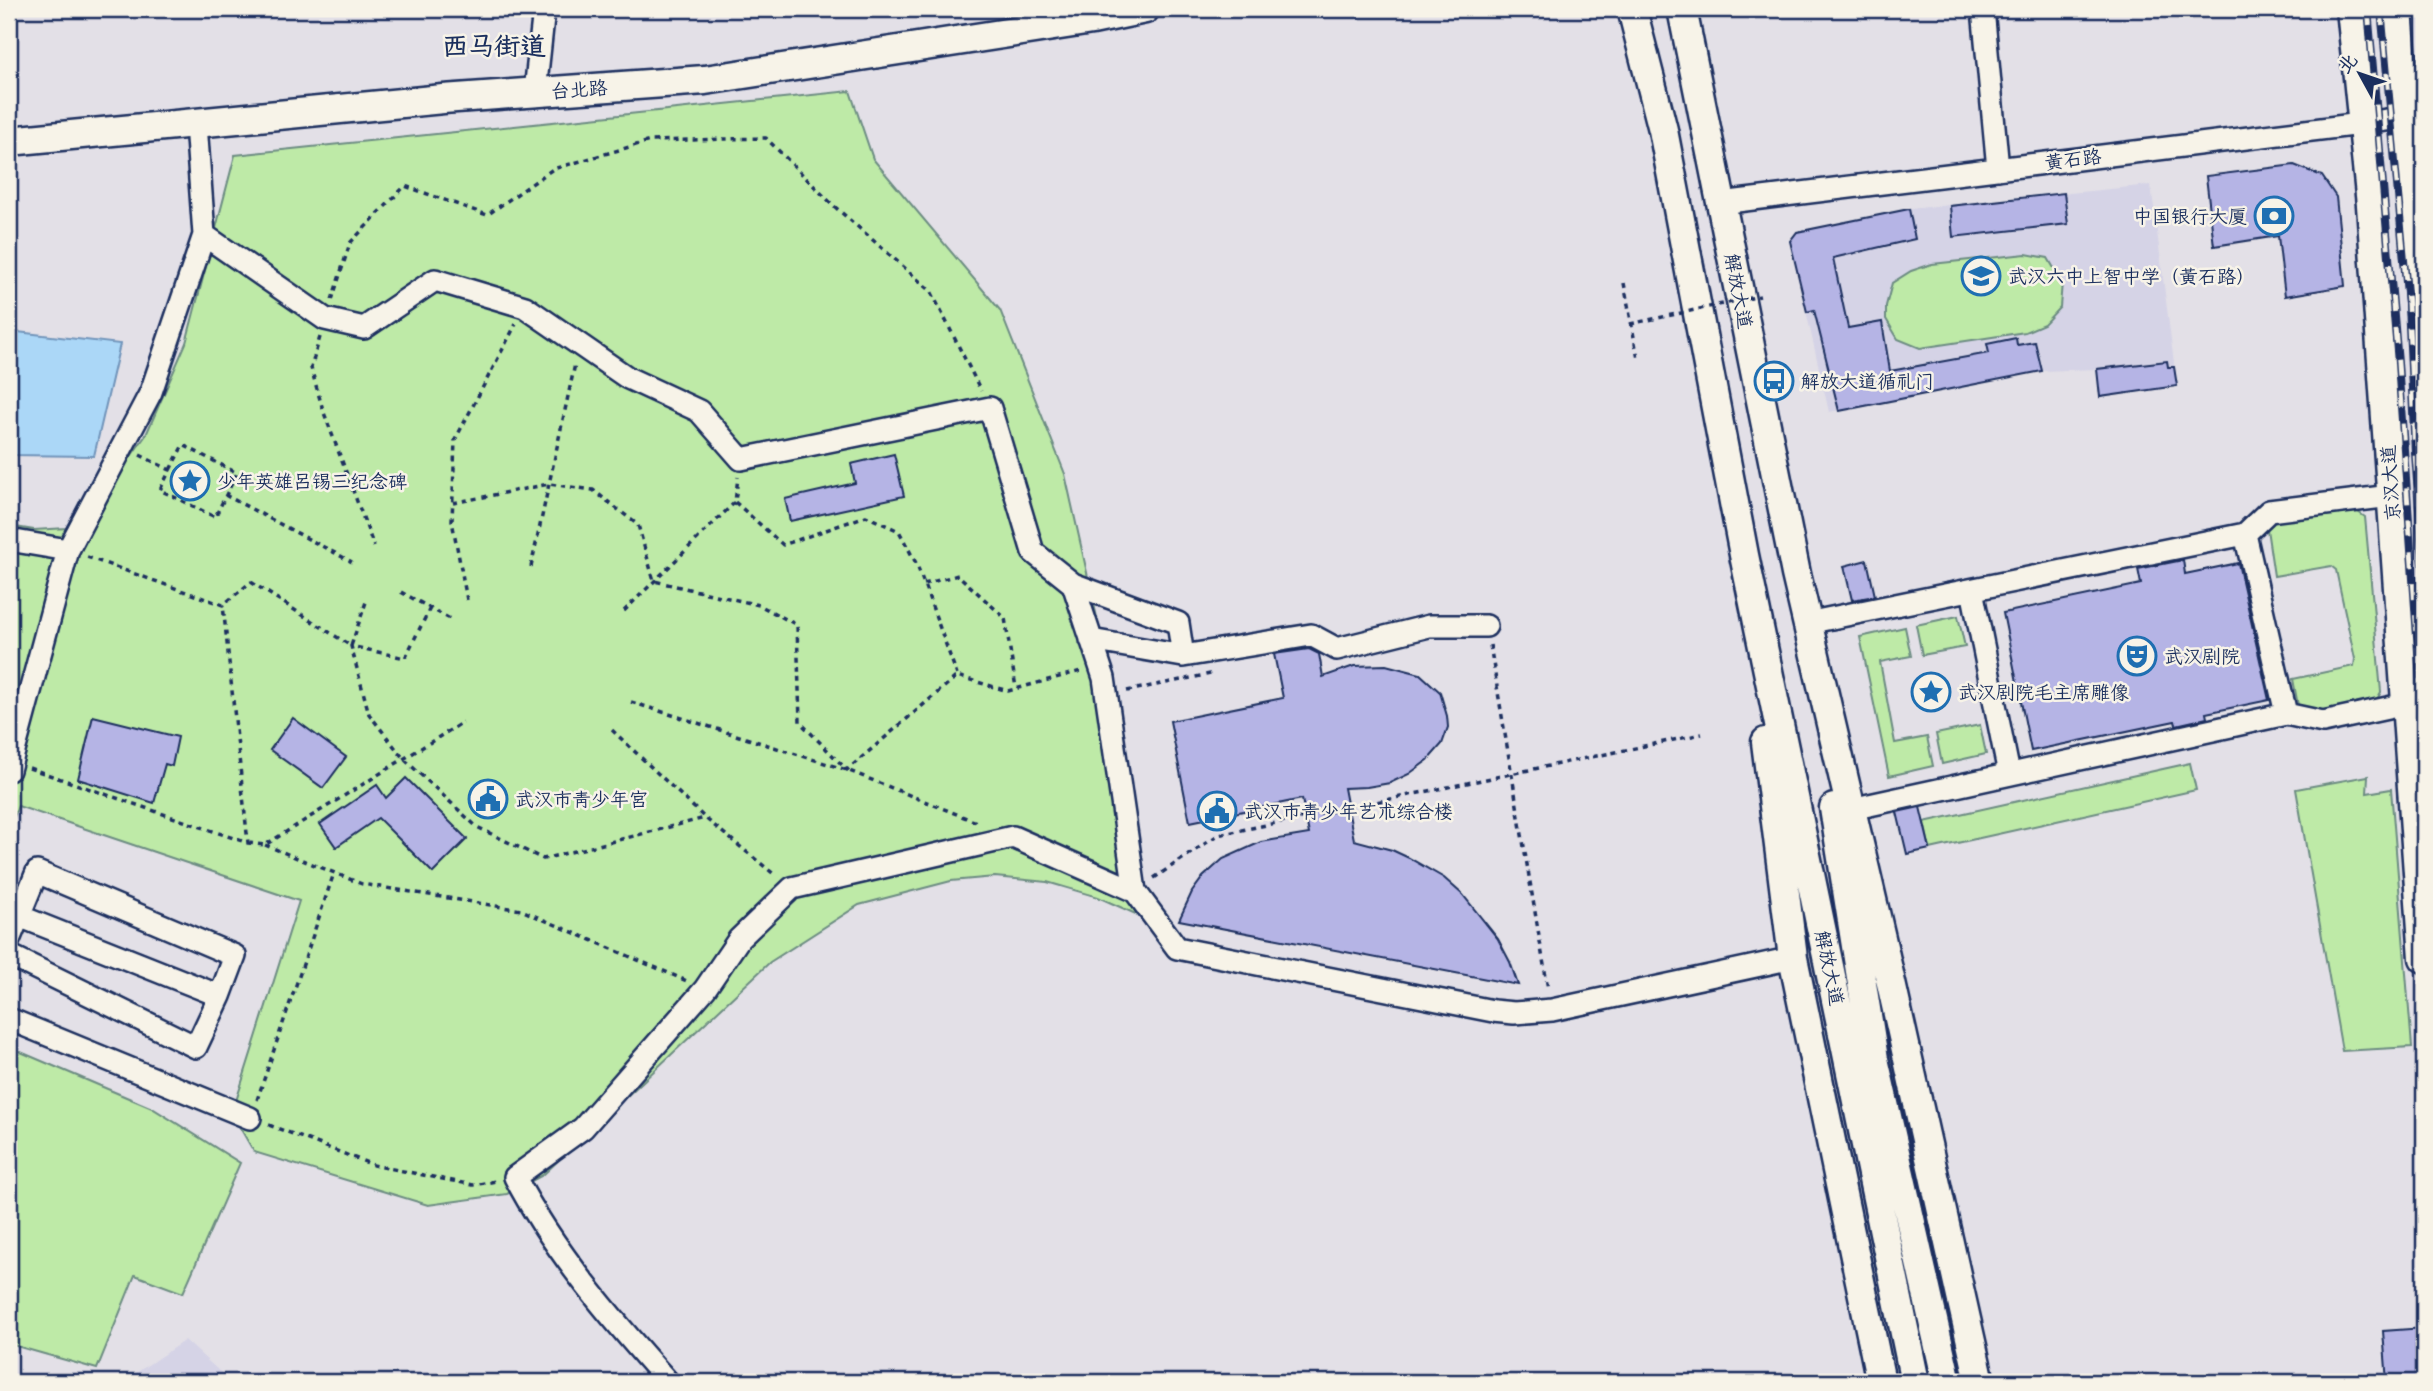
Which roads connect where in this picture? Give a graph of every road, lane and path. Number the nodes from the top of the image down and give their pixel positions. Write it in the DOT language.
graph roads {
  1 [pos="544,9"];
  2 [pos="1145,9"];
  3 [pos="1632,9"];
  4 [pos="1682,9"];
  5 [pos="1983,9"];
  6 [pos="2351,9"];
  7 [pos="2398,9"];
  8 [pos="536,92"];
  9 [pos="2415,115"];
  10 [pos="196,124"];
  11 [pos="2361,124"];
  12 [pos="9,141"];
  13 [pos="1998,169"];
  14 [pos="1721,203"];
  15 [pos="204,235"];
  16 [pos="1624,283"];
  17 [pos="1760,296"];
  18 [pos="525,307"];
  19 [pos="325,319"];
  20 [pos="1630,324"];
  21 [pos="580,345"];
  22 [pos="2424,349"];
  23 [pos="1637,359"];
  24 [pos="990,408"];
  25 [pos="122,447"];
  26 [pos="741,459"];
  27 [pos="170,470"];
  28 [pos="549,484"];
  29 [pos="225,495"];
  30 [pos="2391,496"];
  31 [pos="735,502"];
  32 [pos="453,503"];
  33 [pos="2245,534"];
  34 [pos="9,540"];
  35 [pos="374,547"];
  36 [pos="68,550"];
  37 [pos="1744,555"];
  38 [pos="352,562"];
  39 [pos="531,567"];
  40 [pos="1796,574"];
  41 [pos="654,581"];
  42 [pos="923,584"];
  43 [pos="1073,584"];
  44 [pos="1972,590"];
  45 [pos="401,592"];
  46 [pos="467,600"];
  47 [pos="366,602"];
  48 [pos="223,605"];
  49 [pos="430,608"];
  50 [pos="624,611"];
  51 [pos="450,619"];
  52 [pos="1807,623"];
  53 [pos="1486,626"];
  54 [pos="1091,640"];
  55 [pos="351,646"];
  56 [pos="1183,656"];
  57 [pos="1100,666"];
  58 [pos="957,676"];
  59 [pos="1016,688"];
  60 [pos="631,702"];
  61 [pos="2406,704"];
  62 [pos="2286,714"];
  63 [pos="463,722"];
  64 [pos="612,730"];
  65 [pos="1702,734"];
  66 [pos="404,759"];
  67 [pos="10,766"];
  68 [pos="847,770"];
  69 [pos="1511,774"];
  70 [pos="2009,774"];
  71 [pos="1851,809"];
  72 [pos="705,818"];
  73 [pos="2420,836"];
  74 [pos="1013,837"];
  75 [pos="248,843"];
  76 [pos="265,845"];
  77 [pos="334,873"];
  78 [pos="792,888"];
  79 [pos="1135,891"];
  80 [pos="14,914"];
  81 [pos="9,940"];
  82 [pos="9,956"];
  83 [pos="1793,958"];
  84 [pos="2424,958"];
  85 [pos="705,989"];
  86 [pos="220,996"];
  87 [pos="1552,1010"];
  88 [pos="9,1019"];
  89 [pos="250,1118"];
  90 [pos="515,1177"];
  91 [pos="668,1382"];
  92 [pos="1881,1382"];
  93 [pos="1915,1382"];
  94 [pos="1947,1382"];
  95 [pos="1980,1382"];
  1 -- 8 [label="street"];
  2 -- 8 [label="main road, 台北路"];
  3 -- 37 [label="main road, 解放大道"];
  4 -- 14 [label="main road, 解放大道"];
  5 -- 13 [label="street"];
  6 -- 11 [label="main road, 京汉大道"];
  7 -- 9 [label="main road"];
  8 -- 10 [label="main road, 台北路"];
  9 -- 11 [label="street, 黄石路"];
  9 -- 22 [label="main road"];
  10 -- 12 [label="main road, 台北路"];
  10 -- 15 [label="street"];
  11 -- 13 [label="street, 黄石路"];
  11 -- 30 [label="main road, 京汉大道"];
  13 -- 14 [label="street, 黄石路"];
  14 -- 40 [label="main road, 解放大道"];
  15 -- 19 [label="street"];
  15 -- 25 [label="street"];
  16 -- 20 [label="path"];
  17 -- 20 [label="path, bridge"];
  18 -- 19 [label="street"];
  18 -- 21 [label="street"];
  18 -- 32 [label="path"];
  19 -- 24 [label="path"];
  19 -- 35 [label="path"];
  20 -- 23 [label="path"];
  21 -- 26 [label="street"];
  21 -- 28 [label="path"];
  24 -- 26 [label="street"];
  24 -- 43 [label="street"];
  25 -- 27 [label="path"];
  25 -- 36 [label="street"];
  26 -- 31 [label="path"];
  27 -- 29 [label="path"];
  27 -- 29 [label="path"];
  28 -- 32 [label="path"];
  28 -- 39 [label="path"];
  28 -- 41 [label="path"];
  29 -- 38 [label="path"];
  30 -- 33 [label="street"];
  30 -- 61 [label="main road, 京汉大道"];
  31 -- 41 [label="path"];
  31 -- 42 [label="path"];
  32 -- 46 [label="path"];
  33 -- 44 [label="street"];
  33 -- 62 [label="street"];
  34 -- 36 [label="street"];
  36 -- 48 [label="path"];
  36 -- 67 [label="street"];
  37 -- 83 [label="main road, 解放大道"];
  37 -- 93 [label="main road, 解放大道"];
  40 -- 52 [label="main road, 解放大道"];
  40 -- 94 [label="main road, 解放大道"];
  41 -- 50 [label="path"];
  41 -- 68 [label="path"];
  42 -- 58 [label="path"];
  42 -- 59 [label="path"];
  43 -- 54 [label="street"];
  43 -- 56 [label="street"];
  44 -- 52 [label="street"];
  44 -- 70 [label="street"];
  45 -- 49 [label="path"];
  47 -- 55 [label="path"];
  48 -- 55 [label="path"];
  48 -- 75 [label="path"];
  49 -- 51 [label="path"];
  49 -- 55 [label="path"];
  52 -- 71 [label="main road, 解放大道"];
  53 -- 56 [label="street"];
  53 -- 69 [label="path"];
  54 -- 56 [label="street"];
  54 -- 57 [label="street"];
  55 -- 66 [label="path"];
  57 -- 59 [label="path"];
  57 -- 79 [label="street"];
  58 -- 59 [label="path"];
  58 -- 68 [label="path"];
  60 -- 68 [label="path"];
  61 -- 62 [label="street"];
  61 -- 73 [label="main road, 京汉大道"];
  62 -- 70 [label="street"];
  63 -- 66 [label="path"];
  64 -- 72 [label="path"];
  65 -- 69 [label="path"];
  66 -- 72 [label="path"];
  66 -- 76 [label="path"];
  67 -- 75 [label="path"];
  68 -- 74 [label="path"];
  69 -- 79 [label="path"];
  69 -- 87 [label="path"];
  70 -- 71 [label="street"];
  71 -- 95 [label="main road, 解放大道"];
  72 -- 78 [label="path"];
  73 -- 84 [label="main road, 京汉大道"];
  74 -- 78 [label="street"];
  74 -- 79 [label="street"];
  75 -- 76 [label="path"];
  76 -- 77 [label="path"];
  77 -- 85 [label="path"];
  77 -- 89 [label="path"];
  78 -- 85 [label="street"];
  79 -- 87 [label="street"];
  80 -- 81 [label="street"];
  80 -- 86 [label="street"];
  80 -- 86 [label="street"];
  82 -- 86 [label="street"];
  83 -- 87 [label="street"];
  83 -- 92 [label="main road, 解放大道"];
  85 -- 90 [label="street"];
  88 -- 89 [label="street"];
  89 -- 90 [label="path"];
  90 -- 91 [label="street"];
}
